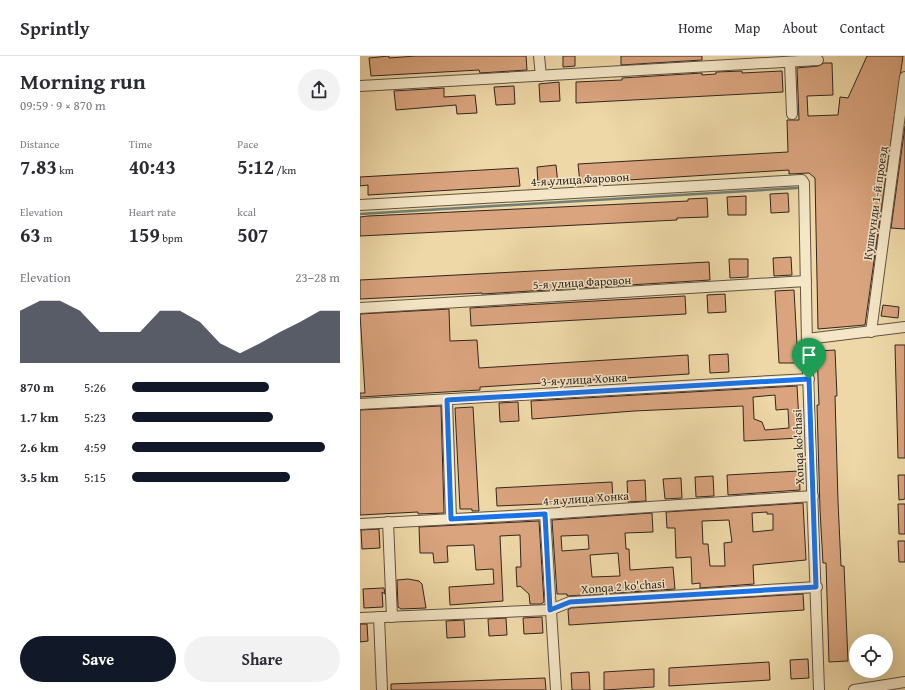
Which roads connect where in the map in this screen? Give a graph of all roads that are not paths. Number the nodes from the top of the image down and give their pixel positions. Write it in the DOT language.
graph roads {
  1 [pos="539,56"];
  2 [pos="708,56"];
  3 [pos="818,60"];
  4 [pos="790,62"];
  5 [pos="708,66"];
  6 [pos="540,76"];
  7 [pos="905,77"];
  8 [pos="360,86"];
  9 [pos="792,114"];
  10 [pos="802,180"];
  11 [pos="360,205"];
  12 [pos="806,281"];
  13 [pos="360,308"];
  14 [pos="905,327"];
  15 [pos="871,332"];
  16 [pos="807,339"];
  17 [pos="809,379"];
  18 [pos="447,400"];
  19 [pos="360,404"];
  20 [pos="813,496"];
  21 [pos="545,514"];
  22 [pos="451,519"];
  23 [pos="388,522"];
  24 [pos="360,524"];
  25 [pos="816,587"];
  26 [pos="550,610"];
  27 [pos="379,617"];
  28 [pos="392,617"];
  29 [pos="360,618"];
  30 [pos="905,682"];
  31 [pos="382,690"];
  32 [pos="556,690"];
  33 [pos="819,690"];
  34 [pos="854,690"];
  1 -- 6 [label="street"];
  2 -- 5 [label="street"];
  3 -- 4 [label="street"];
  4 -- 5 [label="street"];
  4 -- 9 [label="street"];
  5 -- 6 [label="street"];
  6 -- 8 [label="street"];
  7 -- 15 [label="street, Кушкунди 1-й проезд"];
  10 -- 11 [label="street, 4-я улица Фаровон"];
  10 -- 12 [label="street, Xonqa ko'chasi"];
  12 -- 13 [label="street, 5-я улица Фаровон"];
  12 -- 16 [label="street, Xonqa ko'chasi"];
  14 -- 15 [label="street"];
  15 -- 16 [label="street"];
  16 -- 17 [label="street, Xonqa ko'chasi"];
  17 -- 18 [label="street, 3-я улица Хонка"];
  17 -- 20 [label="street, Xonqa ko'chasi"];
  18 -- 19 [label="street, 3-я улица Хонка"];
  18 -- 22 [label="street"];
  20 -- 21 [label="street, 4-я улица Хонка"];
  20 -- 25 [label="street, Xonqa ko'chasi"];
  21 -- 22 [label="street, 4-я улица Хонка"];
  21 -- 26 [label="street"];
  22 -- 23 [label="street, 4-я улица Хонка"];
  23 -- 24 [label="street, 4-я улица Хонка"];
  23 -- 28 [label="street"];
  25 -- 26 [label="street, Xonqa 2 ko'chasi"];
  25 -- 33 [label="street, Xonqa ko'chasi"];
  26 -- 28 [label="street, Xonqa 2 ko'chasi"];
  26 -- 32 [label="street"];
  27 -- 28 [label="street, Xonqa 2 ko'chasi"];
  27 -- 29 [label="street, Xonqa 2 ko'chasi"];
  27 -- 31 [label="street"];
  30 -- 34 [label="street"];
}
